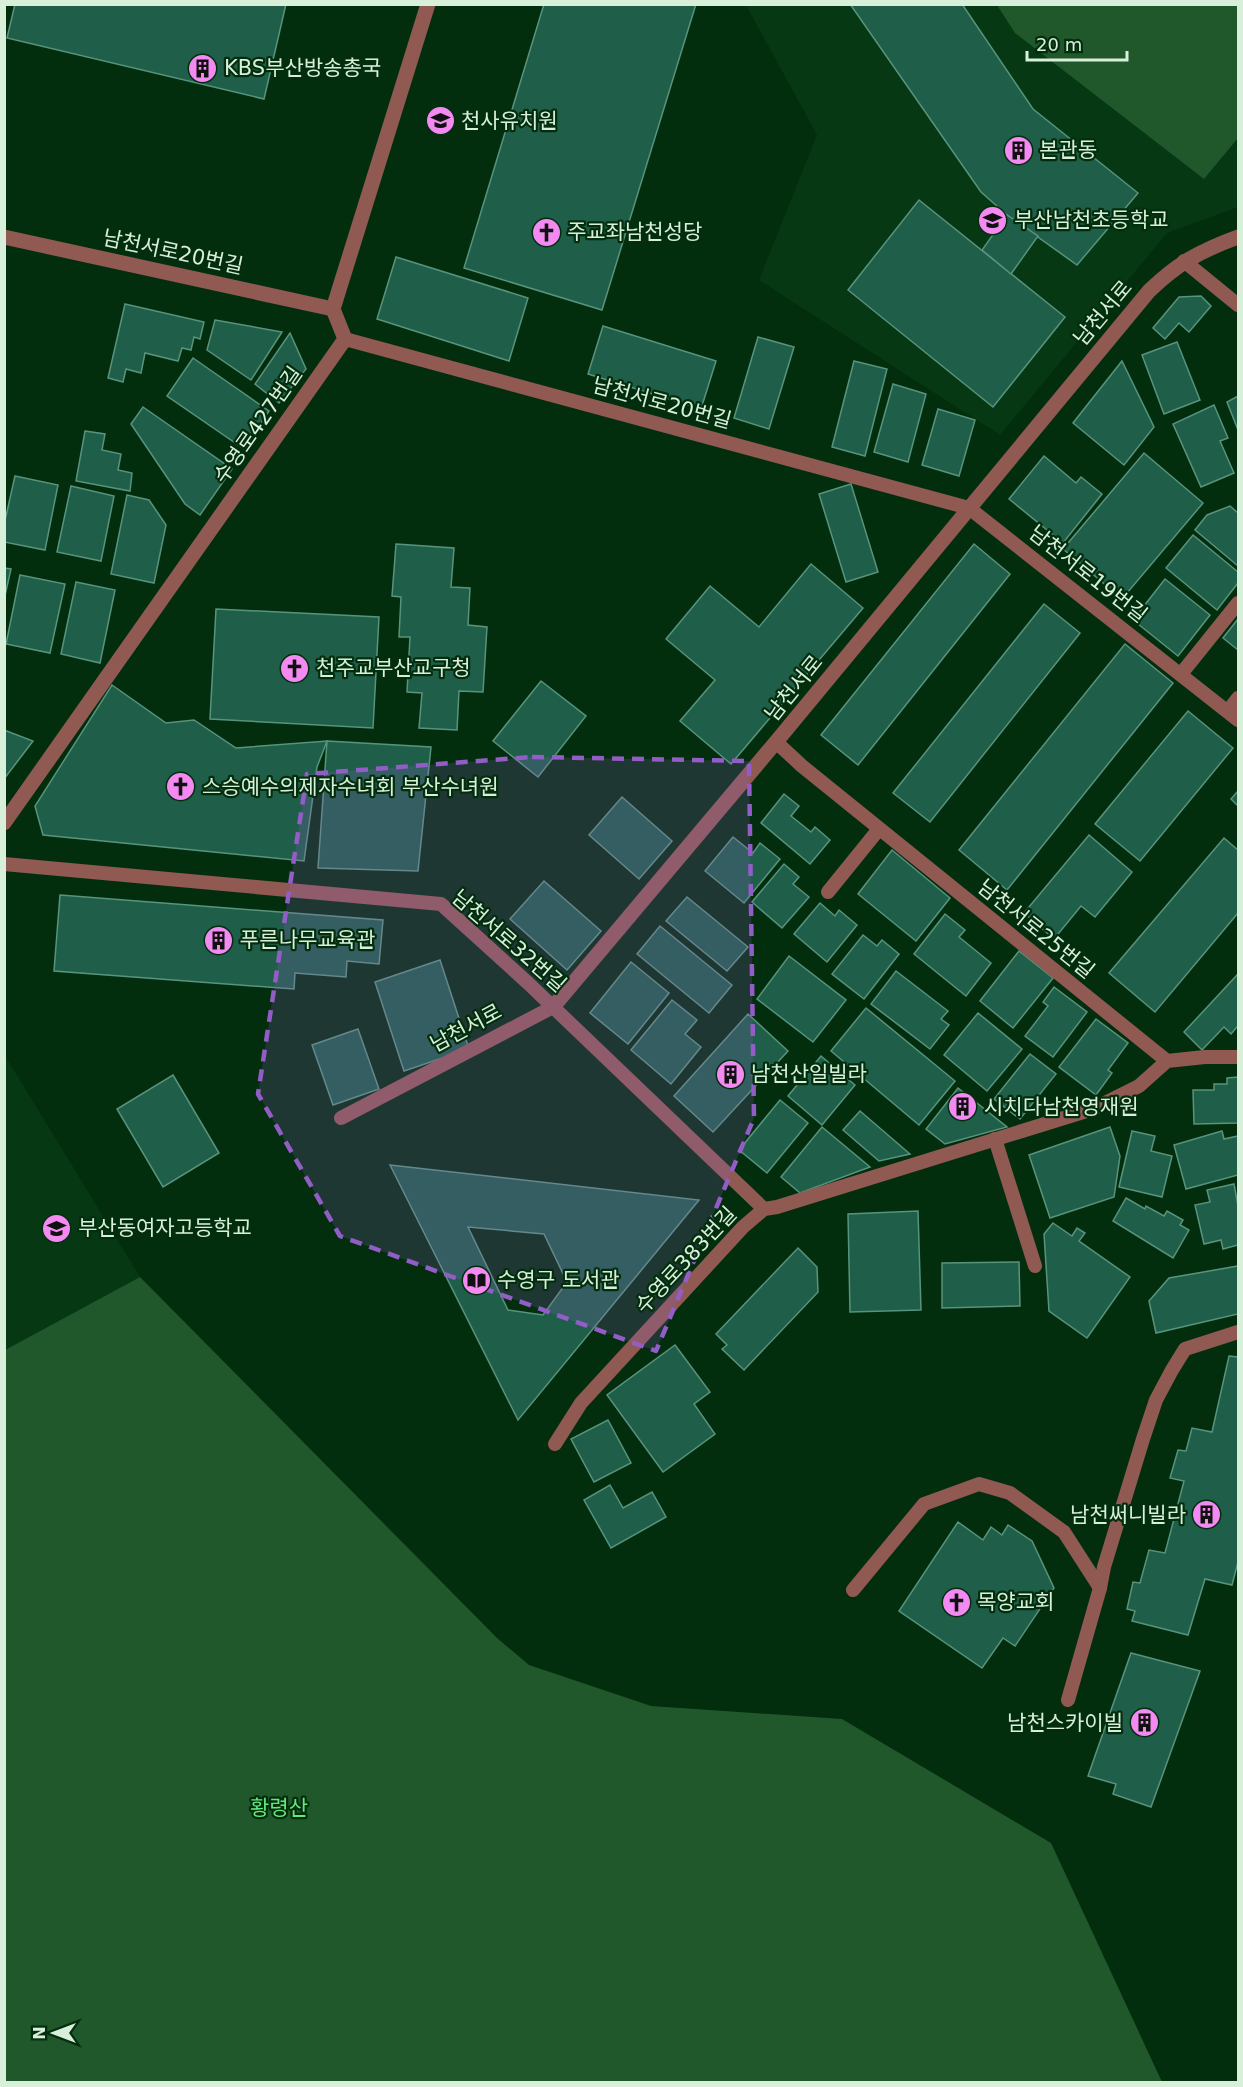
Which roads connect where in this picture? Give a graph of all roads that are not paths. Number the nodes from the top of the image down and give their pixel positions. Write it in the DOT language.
graph roads {
  1 [pos="428,4"];
  2 [pos="4,237"];
  3 [pos="1239,237"];
  4 [pos="1184,261"];
  5 [pos="1239,305"];
  6 [pos="333,309"];
  7 [pos="345,339"];
  8 [pos="969,508"];
  9 [pos="1239,603"];
  10 [pos="1181,674"];
  11 [pos="1239,698"];
  12 [pos="1233,715"];
  13 [pos="776,742"];
  14 [pos="4,823"];
  15 [pos="879,829"];
  16 [pos="4,864"];
  17 [pos="828,892"];
  18 [pos="553,1006"];
  19 [pos="1239,1057"];
  20 [pos="1167,1061"];
  21 [pos="341,1118"];
  22 [pos="995,1139"];
  23 [pos="764,1209"];
  24 [pos="1035,1266"];
  25 [pos="1239,1332"];
  26 [pos="555,1444"];
  27 [pos="1100,1588"];
  28 [pos="853,1590"];
  29 [pos="1068,1700"];
  1 -- 6 [label="street"];
  2 -- 6 [label="street, 남천서로20번길"];
  3 -- 4 [label="street, 남천서로"];
  4 -- 5 [label="lane"];
  4 -- 8 [label="street, 남천서로"];
  6 -- 7 [label="street"];
  7 -- 8 [label="lane, 남천서로20번길"];
  7 -- 14 [label="street, 수영로427번길"];
  8 -- 10 [label="lane, 남천서로19번길"];
  8 -- 13 [label="street, 남천서로"];
  9 -- 10 [label="lane"];
  10 -- 12 [label="lane, 남천서로19번길"];
  11 -- 12 [label="lane, 남천서로19번길"];
  13 -- 15 [label="lane, 남천서로25번길"];
  13 -- 18 [label="street, 남천서로"];
  15 -- 17 [label="lane"];
  15 -- 20 [label="lane, 남천서로25번길"];
  16 -- 18 [label="lane, 남천서로32번길"];
  18 -- 21 [label="lane, 남천서로"];
  18 -- 23 [label="lane, 남천서로32번길"];
  19 -- 20 [label="lane"];
  20 -- 22 [label="lane, 수영로383번길"];
  22 -- 23 [label="lane, 수영로383번길"];
  22 -- 24 [label="lane"];
  23 -- 26 [label="lane, 수영로383번길"];
  25 -- 27 [label="lane"];
  27 -- 28 [label="lane"];
  27 -- 29 [label="lane"];
}
